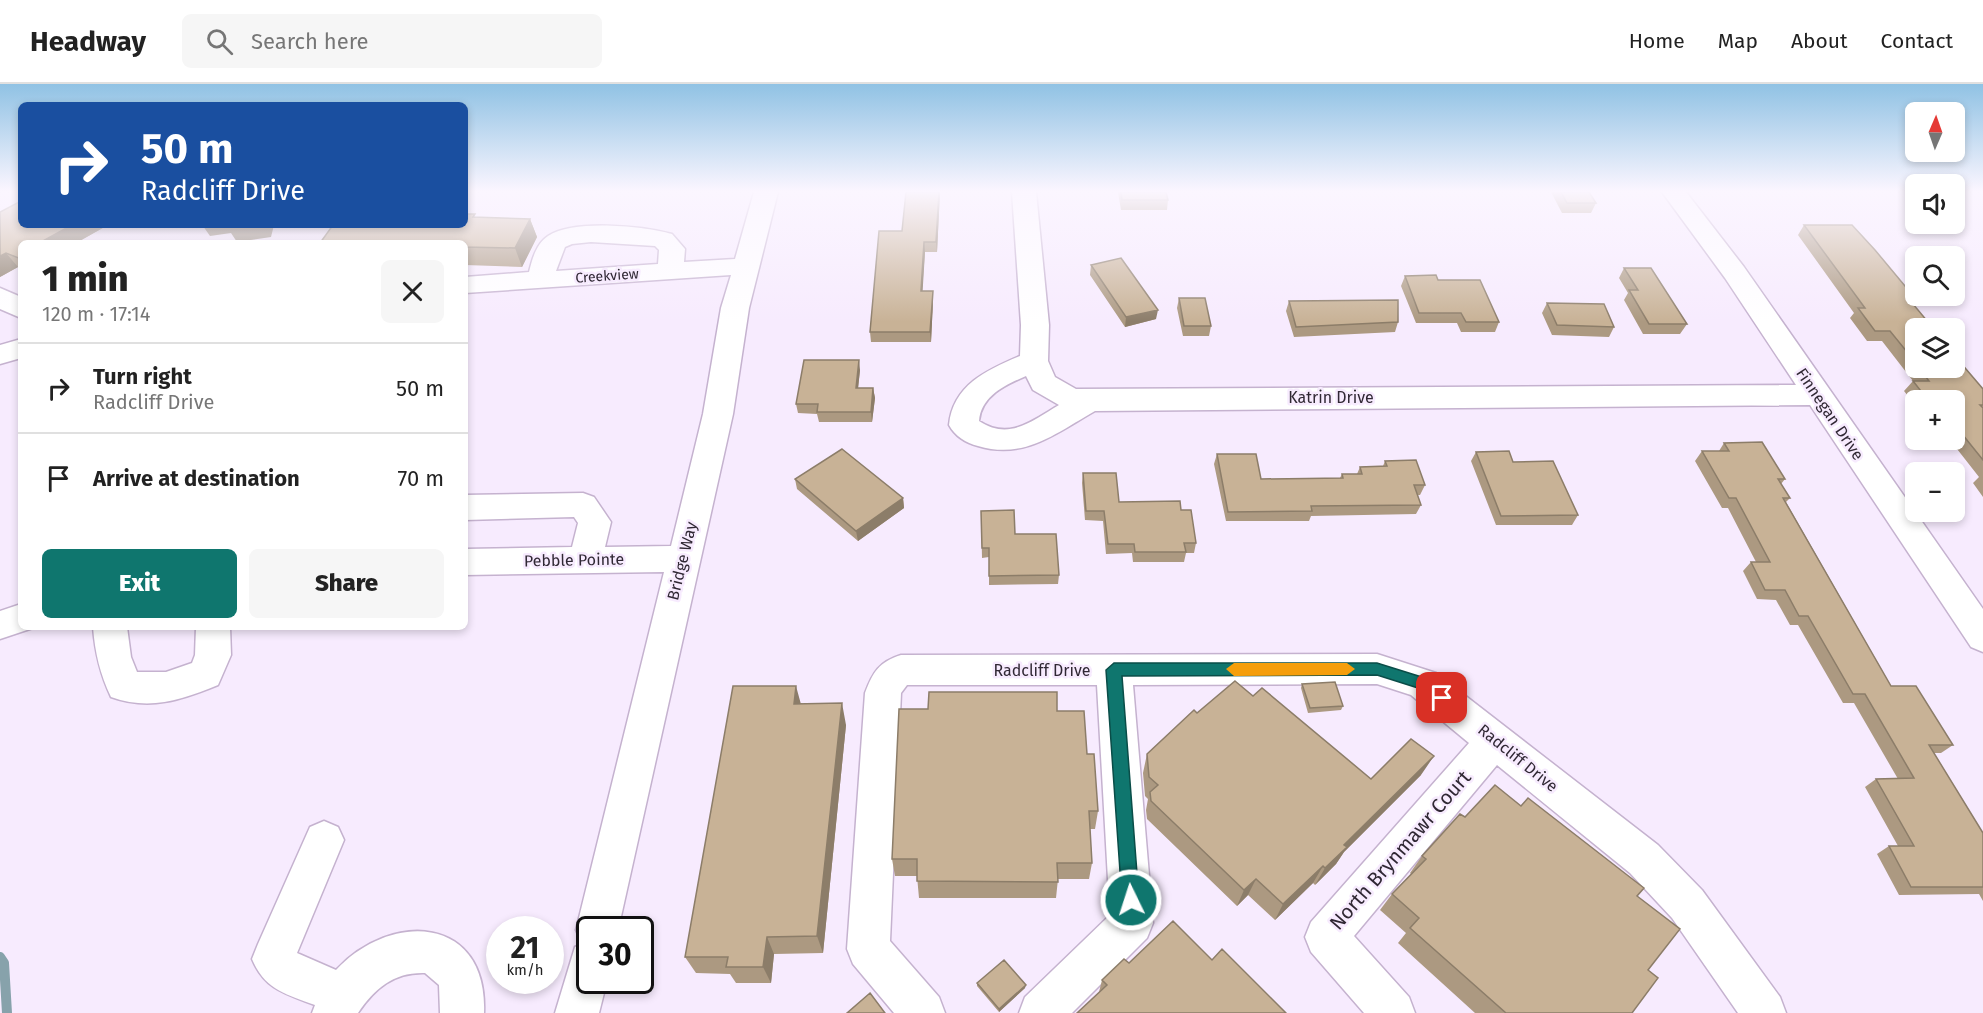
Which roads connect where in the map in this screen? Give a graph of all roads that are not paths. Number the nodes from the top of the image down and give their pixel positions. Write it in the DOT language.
graph roads {
  1 [pos="571,235"];
  2 [pos="582,235"];
  3 [pos="755,235"];
  4 [pos="1028,235"];
  5 [pos="1707,235"];
  6 [pos="601,236"];
  7 [pos="748,266"];
  8 [pos="671,272"];
  9 [pos="591,278"];
  10 [pos="541,281"];
  11 [pos="468,285"];
  12 [pos="0,297"];
  13 [pos="18,307"];
  14 [pos="18,349"];
  15 [pos="0,355"];
  16 [pos="1034,361"];
  17 [pos="1817,395"];
  18 [pos="1090,401"];
  19 [pos="468,506"];
  20 [pos="683,559"];
  21 [pos="585,560"];
  22 [pos="468,562"];
  23 [pos="18,619"];
  24 [pos="0,625"];
  25 [pos="110,630"];
  26 [pos="213,630"];
  27 [pos="1983,637"];
  28 [pos="1114,670"];
  29 [pos="1494,741"];
  30 [pos="324,840"];
  31 [pos="600,916"];
  32 [pos="582,994"];
  33 [pos="339,1004"];
  34 [pos="462,1013"];
  35 [pos="577,1013"];
  36 [pos="923,1013"];
  37 [pos="1041,1013"];
  38 [pos="1393,1013"];
  39 [pos="1764,1013"];
  1 -- 10 [label="street"];
  2 -- 6 [label="street"];
  3 -- 7 [label="street, Bridge Way"];
  4 -- 16 [label="street"];
  5 -- 17 [label="street, Finnegan Drive"];
  6 -- 8 [label="street"];
  6 -- 9 [label="street"];
  7 -- 8 [label="street, Creekview"];
  7 -- 20 [label="street, Bridge Way"];
  8 -- 9 [label="street, Creekview"];
  9 -- 10 [label="street, Creekview"];
  10 -- 11 [label="street, Creekview"];
  12 -- 13 [label="street"];
  14 -- 15 [label="street"];
  16 -- 18 [label="street, Katrin Drive"];
  16 -- 18 [label="street"];
  17 -- 18 [label="street, Katrin Drive"];
  17 -- 27 [label="street, Finnegan Drive"];
  19 -- 21 [label="street"];
  20 -- 21 [label="street, Pebble Pointe"];
  20 -- 31 [label="street, Bridge Way"];
  21 -- 22 [label="street, Pebble Pointe"];
  23 -- 24 [label="street"];
  25 -- 26 [label="street"];
  28 -- 29 [label="street, Radcliff Drive"];
  28 -- 36 [label="street, Radcliff Drive"];
  28 -- 37 [label="street"];
  29 -- 38 [label="street, North Brynmawr Court"];
  29 -- 39 [label="street, Radcliff Drive"];
  30 -- 33 [label="street"];
  32 -- 35 [label="street"];
  33 -- 34 [label="street"];
}
